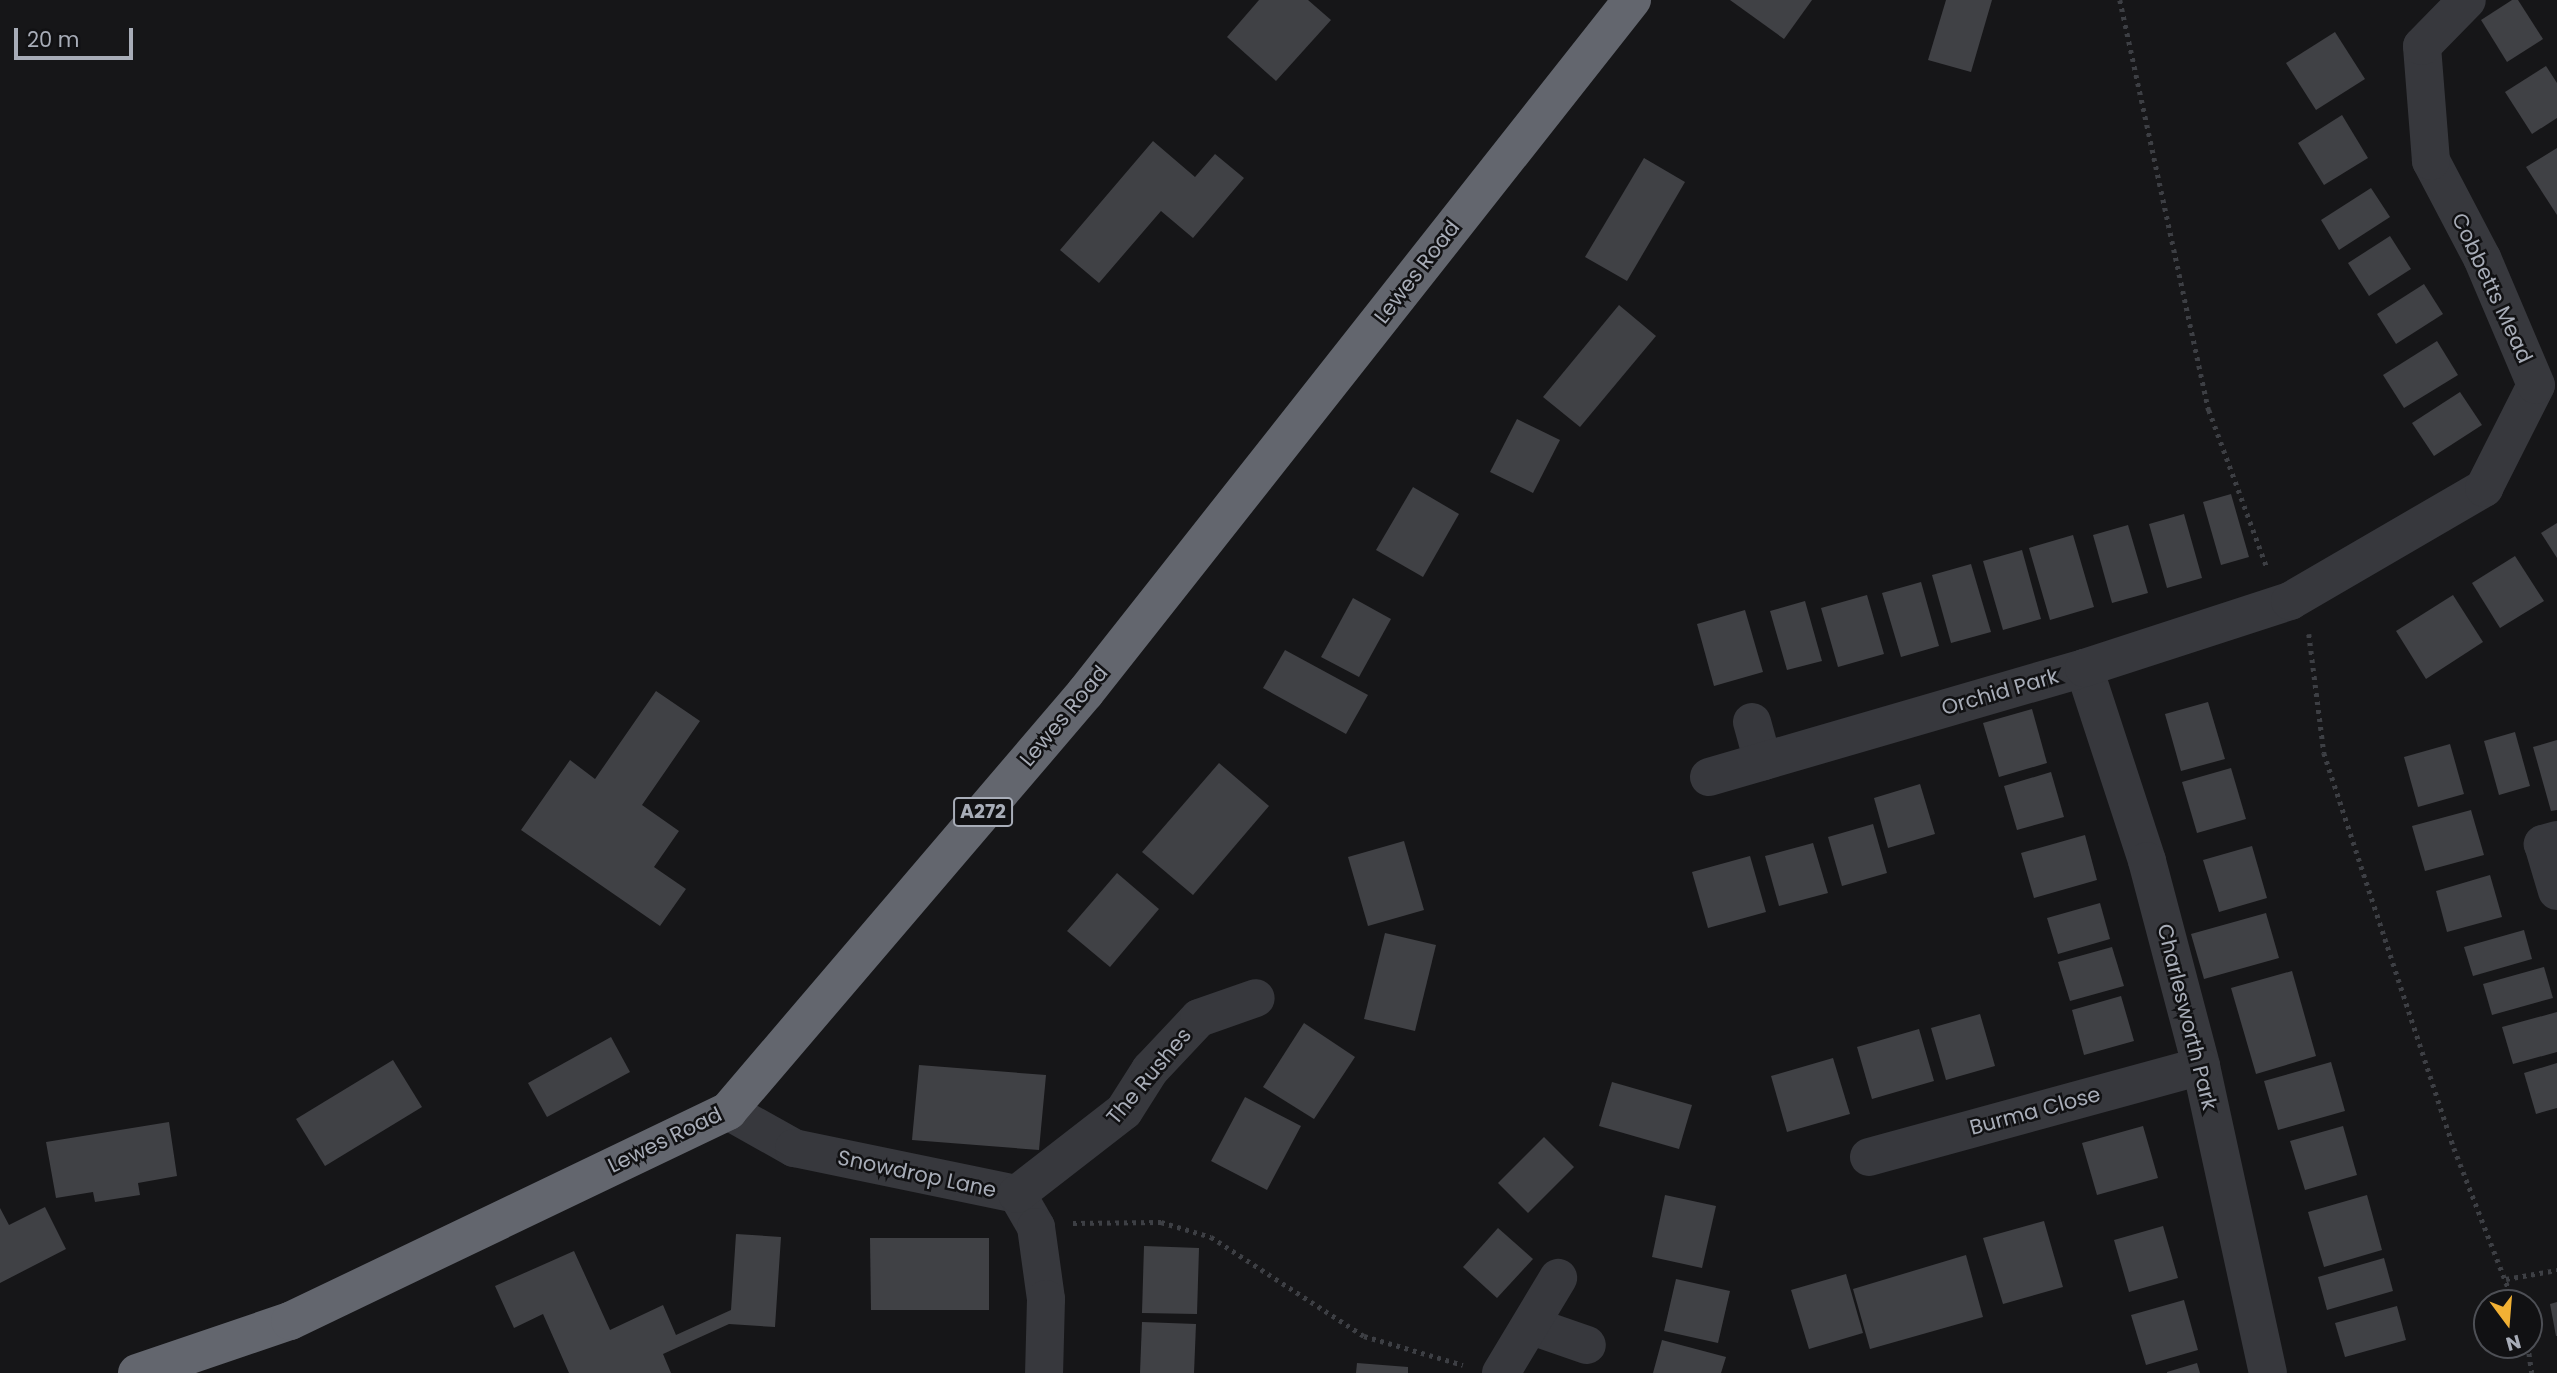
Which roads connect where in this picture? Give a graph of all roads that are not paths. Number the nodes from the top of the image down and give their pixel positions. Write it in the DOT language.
graph roads {
  1 [pos="1632,0"];
  2 [pos="2467,0"];
  3 [pos="2290,601"];
  4 [pos="2084,668"];
  5 [pos="1752,722"];
  6 [pos="1763,762"];
  7 [pos="1709,777"];
  8 [pos="2557,840"];
  9 [pos="2557,891"];
  10 [pos="1256,998"];
  11 [pos="2201,1066"];
  12 [pos="728,1111"];
  13 [pos="1869,1157"];
  14 [pos="1017,1194"];
  15 [pos="1558,1278"];
  16 [pos="1532,1326"];
  17 [pos="1587,1345"];
  18 [pos="1483,1369"];
  19 [pos="137,1373"];
  20 [pos="1044,1373"];
  21 [pos="2268,1373"];
  1 -- 12 [label="highway, Lewes Road / A272"];
  2 -- 3 [label="street, Cobbetts Mead"];
  3 -- 4 [label="street, Orchid Park"];
  4 -- 6 [label="street, Orchid Park"];
  4 -- 11 [label="street, Charlesworth Park"];
  5 -- 6 [label="street"];
  6 -- 7 [label="street, Orchid Park"];
  8 -- 9 [label="street"];
  10 -- 14 [label="street, The Rushes"];
  11 -- 13 [label="street, Burma Close"];
  11 -- 21 [label="street, Charlesworth Park"];
  12 -- 14 [label="street, Snowdrop Lane"];
  12 -- 19 [label="highway, Lewes Road / A272"];
  14 -- 20 [label="street, Snowdrop Lane"];
  15 -- 16 [label="street"];
  16 -- 17 [label="street"];
  16 -- 18 [label="street"];
}
